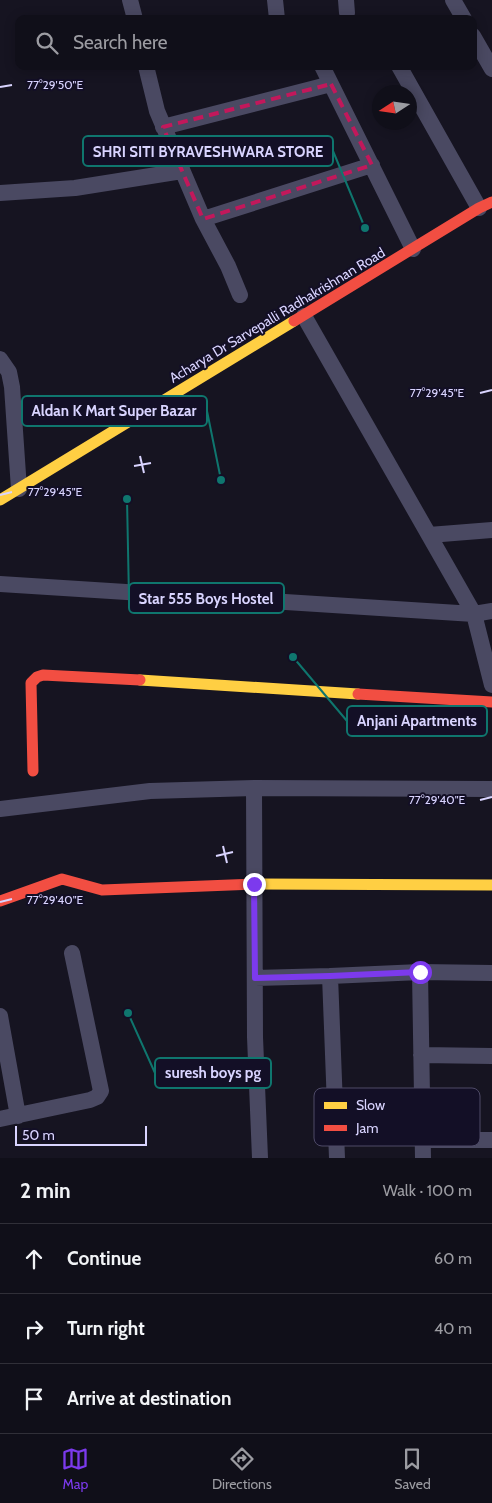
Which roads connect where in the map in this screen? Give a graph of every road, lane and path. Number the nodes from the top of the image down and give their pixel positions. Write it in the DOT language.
graph roads {
  1 [pos="130,0"];
  2 [pos="275,0"];
  3 [pos="453,0"];
  4 [pos="133,15"];
  5 [pos="277,15"];
  6 [pos="462,15"];
  7 [pos="477,43"];
  8 [pos="492,69"];
  9 [pos="147,70"];
  10 [pos="324,70"];
  11 [pos="402,70"];
  12 [pos="331,84"];
  13 [pos="164,127"];
  14 [pos="372,165"];
  15 [pos="182,171"];
  16 [pos="0,193"];
  17 [pos="488,205"];
  18 [pos="203,219"];
  19 [pos="413,250"];
  20 [pos="240,295"];
  21 [pos="304,316"];
  22 [pos="0,359"];
  23 [pos="19,489"];
  24 [pos="0,500"];
  25 [pos="492,530"];
  26 [pos="429,535"];
  27 [pos="0,584"];
  28 [pos="492,612"];
  29 [pos="474,614"];
  30 [pos="492,685"];
  31 [pos="492,702"];
  32 [pos="33,771"];
  33 [pos="254,788"];
  34 [pos="492,789"];
  35 [pos="0,809"];
  36 [pos="254,884"];
  37 [pos="492,885"];
  38 [pos="0,901"];
  39 [pos="72,953"];
  40 [pos="420,972"];
  41 [pos="492,973"];
  42 [pos="330,976"];
  43 [pos="255,978"];
  44 [pos="0,1016"];
  45 [pos="421,1055"];
  46 [pos="492,1056"];
  47 [pos="334,1088"];
  48 [pos="421,1088"];
  49 [pos="18,1116"];
  50 [pos="0,1119"];
  51 [pos="260,1158"];
  1 -- 4 [label="street"];
  2 -- 5 [label="street"];
  3 -- 6 [label="street"];
  7 -- 8 [label="street"];
  9 -- 13 [label="street"];
  10 -- 12 [label="street"];
  11 -- 17 [label="street"];
  12 -- 13 [label="street"];
  12 -- 14 [label="street"];
  13 -- 15 [label="street"];
  14 -- 18 [label="street"];
  14 -- 19 [label="street"];
  15 -- 16 [label="street"];
  15 -- 18 [label="street"];
  17 -- 19 [label="street, Acharya Dr Sarvepalli Radhakrishnan Road"];
  18 -- 20 [label="street"];
  19 -- 21 [label="street, Acharya Dr Sarvepalli Radhakrishnan Road"];
  21 -- 23 [label="street, Acharya Dr Sarvepalli Radhakrishnan Road"];
  21 -- 26 [label="street"];
  22 -- 23 [label="street"];
  23 -- 24 [label="street, Acharya Dr Sarvepalli Radhakrishnan Road"];
  25 -- 26 [label="street"];
  26 -- 29 [label="street"];
  27 -- 29 [label="street"];
  28 -- 29 [label="street"];
  29 -- 30 [label="street"];
  31 -- 32 [label="street"];
  33 -- 34 [label="street"];
  33 -- 35 [label="street"];
  33 -- 36 [label="street"];
  36 -- 37 [label="street"];
  36 -- 38 [label="street"];
  36 -- 43 [label="street"];
  39 -- 49 [label="street"];
  40 -- 41 [label="street"];
  40 -- 42 [label="street"];
  40 -- 45 [label="street"];
  42 -- 43 [label="street"];
  42 -- 47 [label="street"];
  43 -- 51 [label="street"];
  44 -- 49 [label="street"];
  45 -- 46 [label="street"];
  45 -- 48 [label="street"];
  49 -- 50 [label="street"];
}
